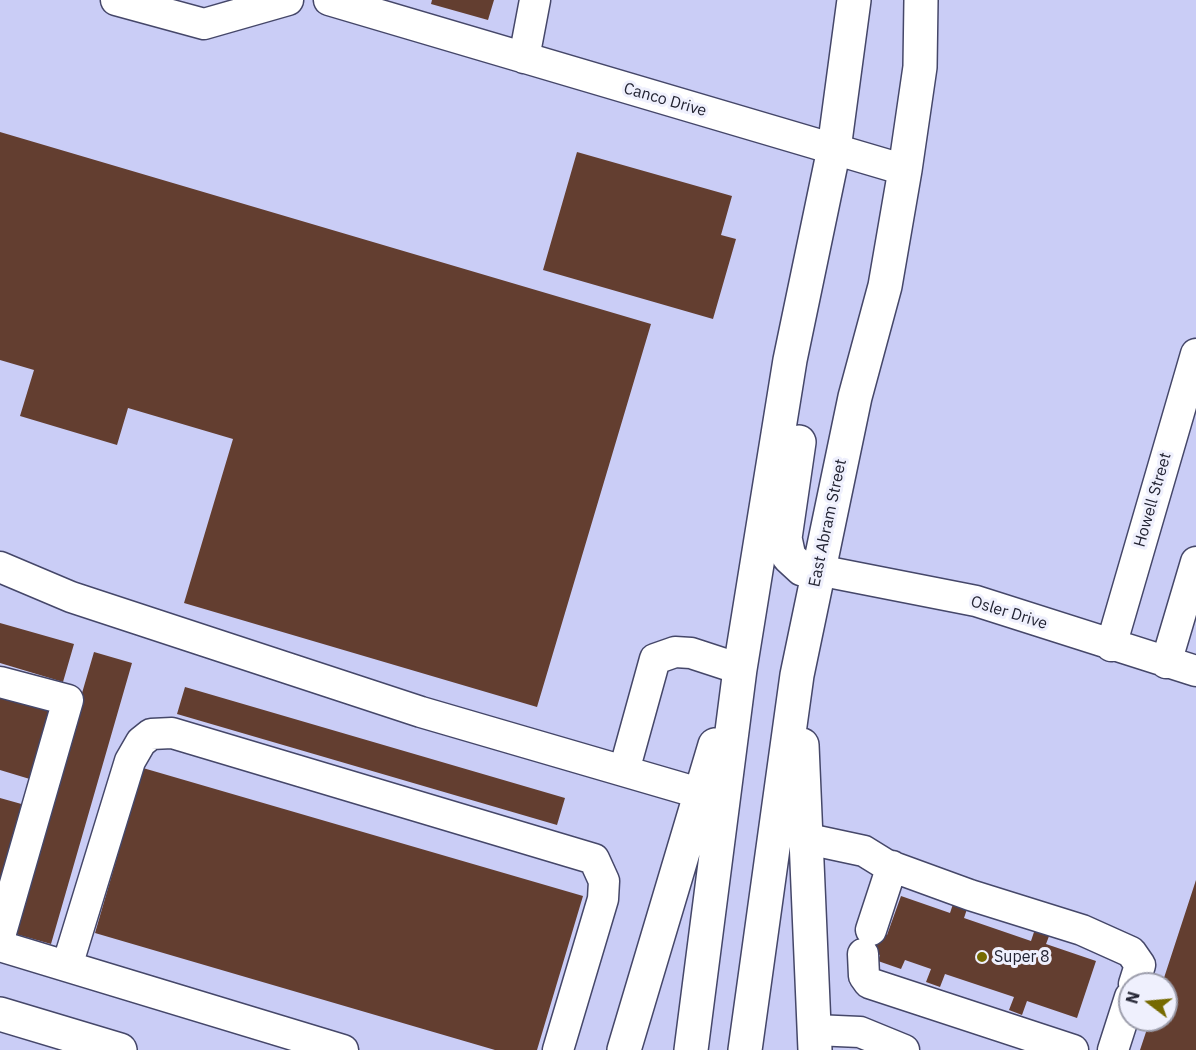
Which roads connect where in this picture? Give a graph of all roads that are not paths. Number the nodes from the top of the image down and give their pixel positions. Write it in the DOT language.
graph roads {
  1 [pos="116,0"];
  2 [pos="288,0"];
  3 [pos="329,0"];
  4 [pos="535,0"];
  5 [pos="854,0"];
  6 [pos="921,0"];
  7 [pos="524,58"];
  8 [pos="834,149"];
  9 [pos="905,170"];
  10 [pos="1196,354"];
  11 [pos="790,360"];
  12 [pos="1196,562"];
  13 [pos="0,567"];
  14 [pos="818,570"];
  15 [pos="1111,646"];
  16 [pos="1166,663"];
  17 [pos="740,669"];
  18 [pos="1196,671"];
  19 [pos="797,675"];
  20 [pos="0,682"];
  21 [pos="624,771"];
  22 [pos="699,793"];
  23 [pos="808,839"];
  24 [pos="892,867"];
  25 [pos="0,936"];
  26 [pos="0,946"];
  27 [pos="67,966"];
  28 [pos="1138,972"];
  29 [pos="636,1009"];
  30 [pos="0,1014"];
  31 [pos="1119,1032"];
  32 [pos="815,1040"];
  33 [pos="871,1043"];
  34 [pos="304,1045"];
  35 [pos="120,1050"];
  36 [pos="343,1050"];
  37 [pos="558,1050"];
  38 [pos="617,1050"];
  39 [pos="624,1050"];
  40 [pos="692,1050"];
  41 [pos="746,1050"];
  42 [pos="904,1050"];
  43 [pos="1073,1050"];
  44 [pos="1113,1050"];
  1 -- 2 [label="street"];
  3 -- 7 [label="street, Canco Drive"];
  4 -- 7 [label="street"];
  5 -- 8 [label="main road"];
  6 -- 9 [label="main road, East Abram Street"];
  7 -- 8 [label="street, Canco Drive"];
  8 -- 9 [label="street, Canco Drive"];
  8 -- 11 [label="main road"];
  9 -- 14 [label="main road, East Abram Street"];
  10 -- 15 [label="street, Howell Street"];
  11 -- 14 [label="main road"];
  11 -- 17 [label="main road"];
  12 -- 16 [label="street"];
  13 -- 21 [label="street"];
  14 -- 15 [label="street, Osler Drive"];
  14 -- 19 [label="main road, East Abram Street"];
  15 -- 16 [label="street, Osler Drive"];
  16 -- 18 [label="street, Osler Drive"];
  17 -- 21 [label="street"];
  17 -- 22 [label="main road"];
  17 -- 40 [label="main road"];
  19 -- 23 [label="main road"];
  19 -- 41 [label="main road, East Abram Street"];
  20 -- 25 [label="street"];
  21 -- 22 [label="street"];
  22 -- 29 [label="main road"];
  23 -- 24 [label="street"];
  23 -- 32 [label="main road"];
  24 -- 28 [label="street"];
  24 -- 43 [label="street"];
  26 -- 27 [label="street"];
  27 -- 34 [label="street"];
  27 -- 37 [label="street"];
  29 -- 38 [label="main road"];
  29 -- 39 [label="main road"];
  30 -- 35 [label="main road"];
  31 -- 44 [label="street"];
  32 -- 33 [label="street"];
  33 -- 42 [label="street"];
  34 -- 36 [label="street"];
}
